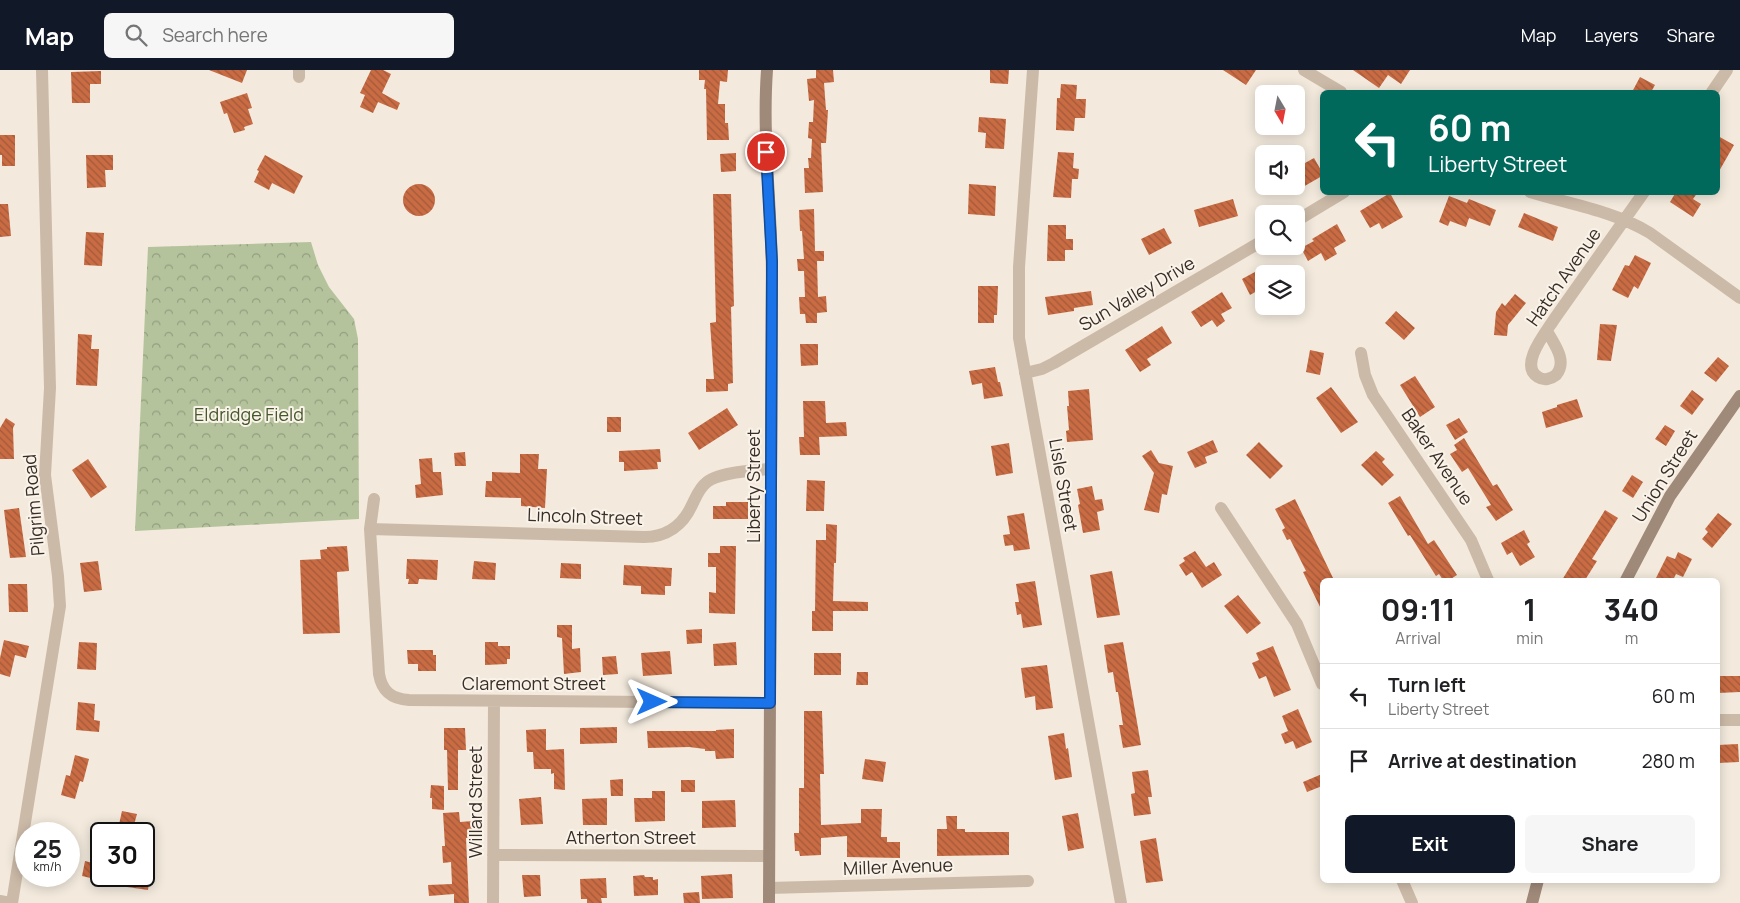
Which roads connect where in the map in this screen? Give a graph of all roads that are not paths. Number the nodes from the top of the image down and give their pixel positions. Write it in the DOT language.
graph roads {
  1 [pos="42,70"];
  2 [pos="767,70"];
  3 [pos="1032,70"];
  4 [pos="1304,70"];
  5 [pos="1727,70"];
  6 [pos="1338,90"];
  7 [pos="1713,90"];
  8 [pos="1339,195"];
  9 [pos="1540,195"];
  10 [pos="1642,195"];
  11 [pos="1305,216"];
  12 [pos="1625,220"];
  13 [pos="1255,245"];
  14 [pos="1740,298"];
  15 [pos="1547,331"];
  16 [pos="1361,353"];
  17 [pos="1025,373"];
  18 [pos="1740,396"];
  19 [pos="771,469"];
  20 [pos="374,499"];
  21 [pos="1221,508"];
  22 [pos="370,530"];
  23 [pos="1487,578"];
  24 [pos="1627,578"];
  25 [pos="1320,679"];
  26 [pos="494,701"];
  27 [pos="770,703"];
  28 [pos="1720,720"];
  29 [pos="1740,720"];
  30 [pos="493,855"];
  31 [pos="769,856"];
  32 [pos="1028,881"];
  33 [pos="1403,883"];
  34 [pos="1537,883"];
  35 [pos="769,888"];
  36 [pos="0,901"];
  37 [pos="11,903"];
  38 [pos="493,903"];
  39 [pos="768,903"];
  40 [pos="1121,903"];
  41 [pos="1412,903"];
  42 [pos="1532,903"];
  1 -- 37 [label="street, Pilgrim Road"];
  2 -- 19 [label="main road, Liberty Street"];
  3 -- 17 [label="street, Lisle Street"];
  4 -- 6 [label="street"];
  5 -- 7 [label="street"];
  8 -- 11 [label="street"];
  9 -- 12 [label="street"];
  10 -- 12 [label="street, Hatch Avenue"];
  12 -- 14 [label="street"];
  12 -- 15 [label="street, Hatch Avenue"];
  13 -- 17 [label="street, Sun Valley Drive"];
  15 -- 15 [label="street, Hatch Avenue"];
  16 -- 23 [label="street, Baker Avenue"];
  17 -- 40 [label="street, Lisle Street"];
  18 -- 24 [label="main road, Union Street"];
  19 -- 22 [label="street, Lincoln Street"];
  19 -- 27 [label="main road, Liberty Street"];
  20 -- 22 [label="street"];
  21 -- 25 [label="street"];
  22 -- 26 [label="street, Claremont Street"];
  26 -- 27 [label="street, Claremont Street"];
  26 -- 30 [label="street, Willard Street"];
  27 -- 31 [label="main road, Liberty Street"];
  28 -- 29 [label="street"];
  30 -- 31 [label="street, Atherton Street"];
  30 -- 38 [label="street, Willard Street"];
  31 -- 35 [label="main road, Liberty Street"];
  32 -- 35 [label="street, Miller Avenue"];
  33 -- 41 [label="street"];
  34 -- 42 [label="main road"];
  35 -- 39 [label="main road, Liberty Street"];
  36 -- 37 [label="street"];
}
